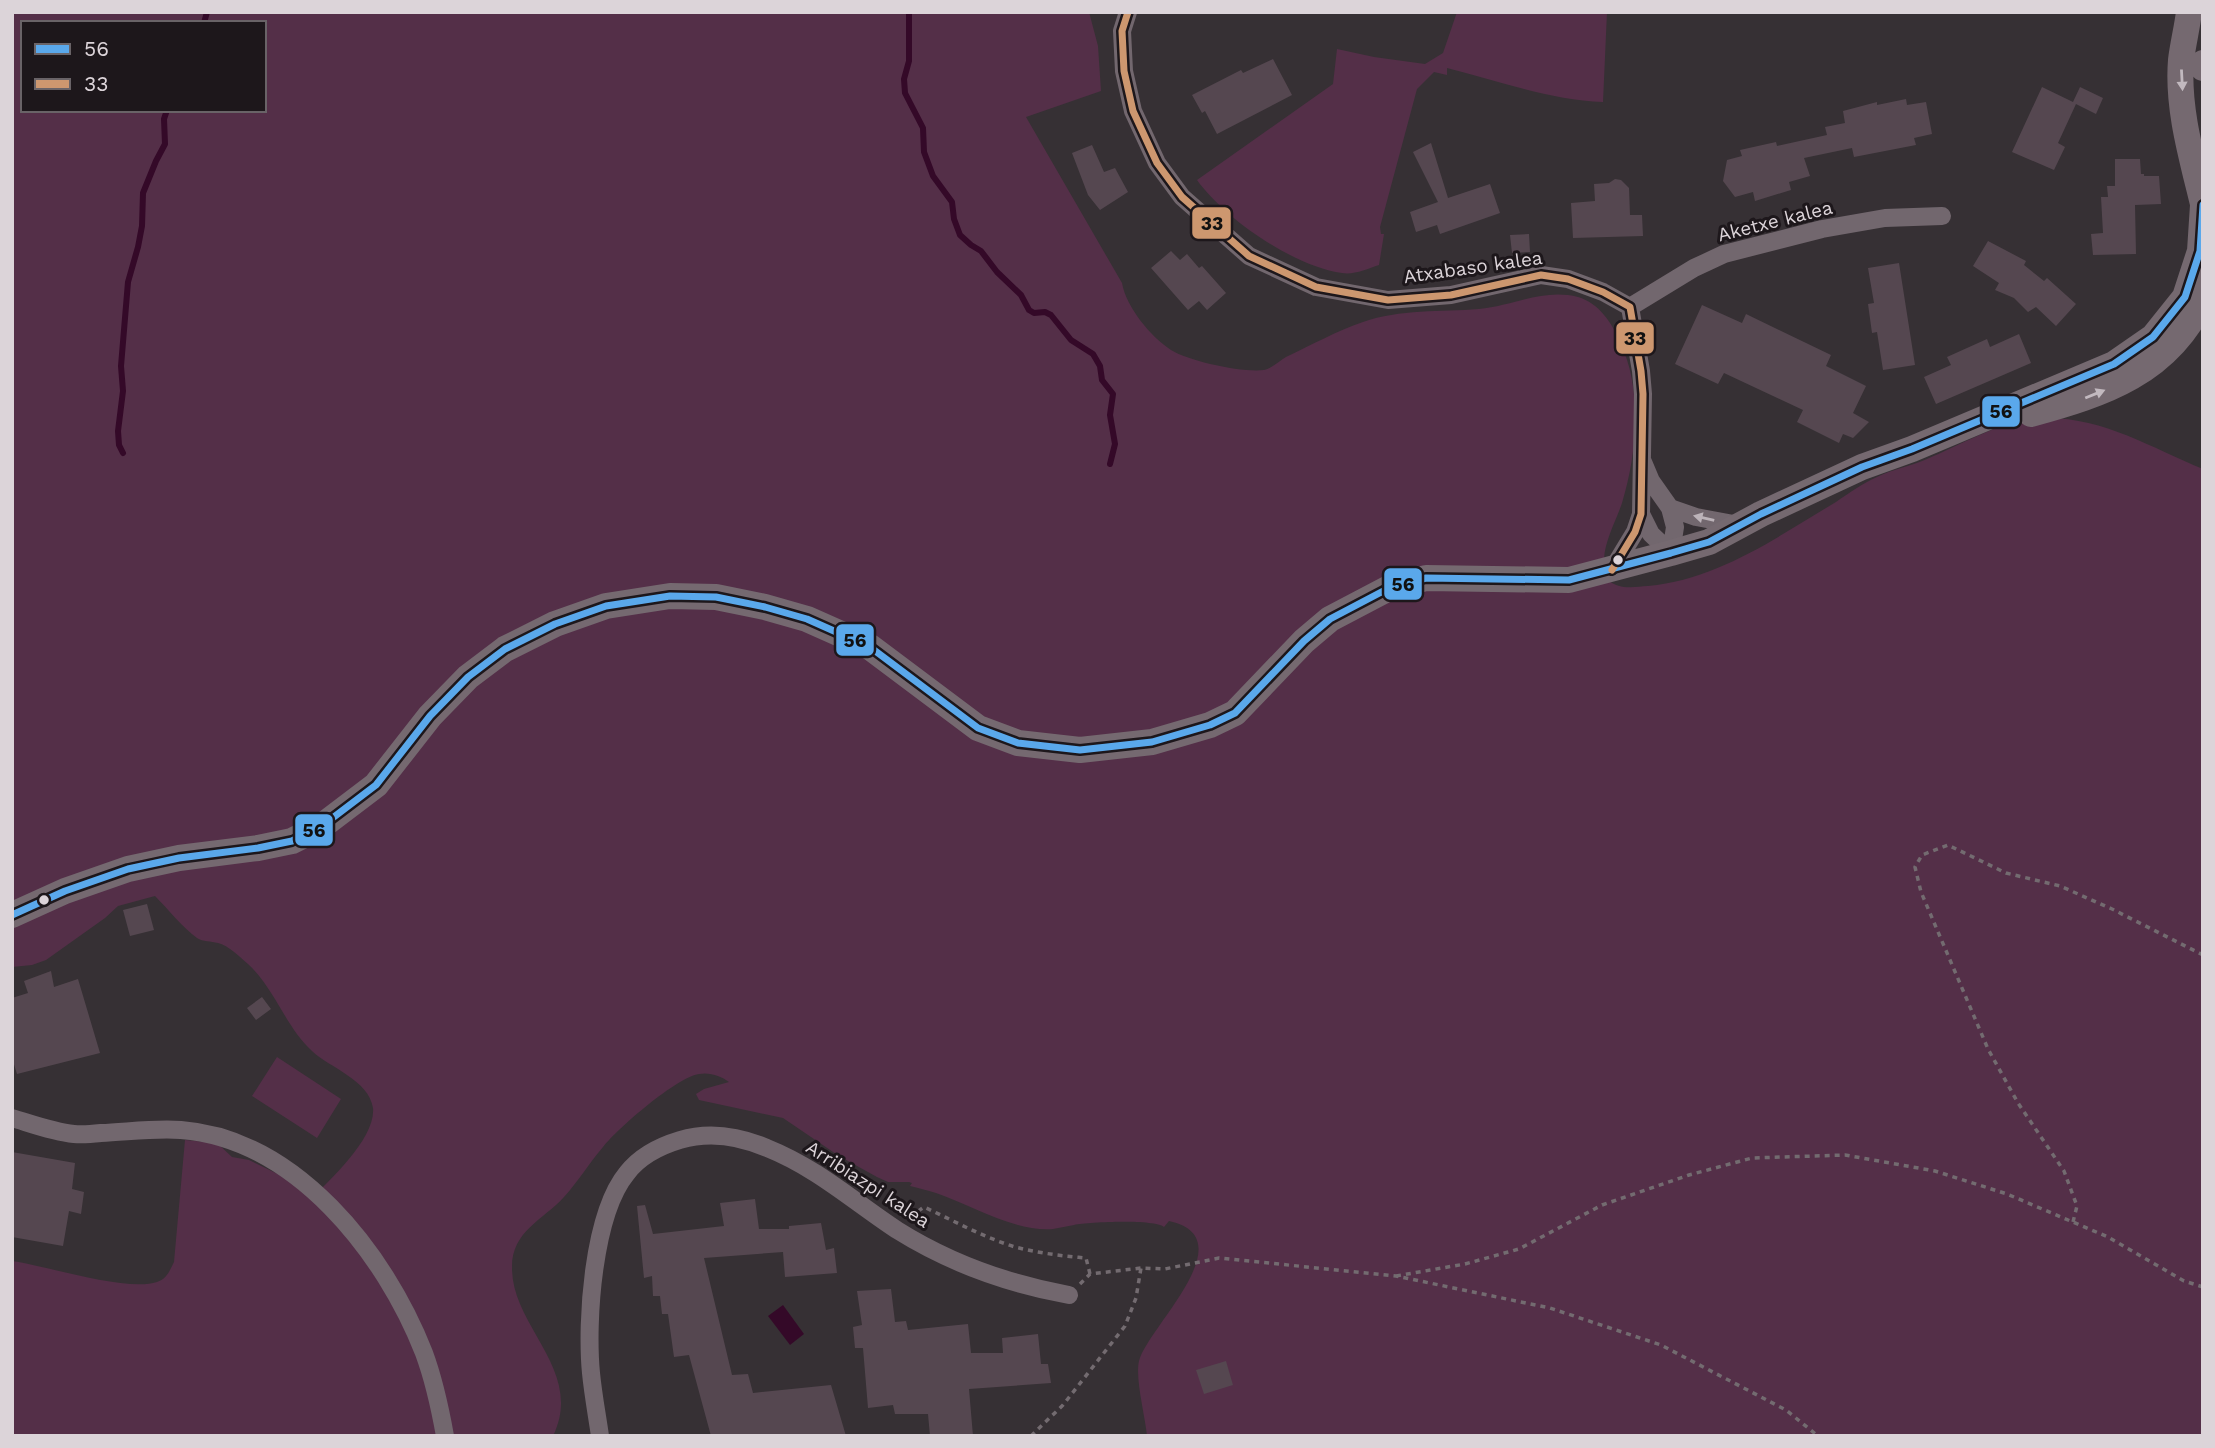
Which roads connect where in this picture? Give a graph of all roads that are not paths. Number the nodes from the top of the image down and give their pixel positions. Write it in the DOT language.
graph roads {
  1 [pos="1128,12"];
  2 [pos="2189,12"];
  3 [pos="2203,205"];
  4 [pos="1942,216"];
  5 [pos="2203,299"];
  6 [pos="1630,307"];
  7 [pos="1912,449"];
  8 [pos="1641,459"];
  9 [pos="1670,508"];
  10 [pos="1641,514"];
  11 [pos="1739,525"];
  12 [pos="1671,553"];
  13 [pos="1612,570"];
  14 [pos="12,915"];
  15 [pos="12,1118"];
  16 [pos="1069,1295"];
  17 [pos="445,1436"];
  18 [pos="600,1436"];
  1 -- 6 [label="street, Atxabaso kalea"];
  2 -- 3 [label="street, one-way"];
  3 -- 7 [label="street"];
  4 -- 6 [label="street, Aketxe kalea"];
  7 -- 5 [label="street, one-way"];
  6 -- 8 [label="street"];
  7 -- 11 [label="street"];
  8 -- 9 [label="street"];
  8 -- 10 [label="street"];
  11 -- 9 [label="street, one-way"];
  9 -- 12 [label="street"];
  10 -- 12 [label="street"];
  10 -- 13 [label="street"];
  11 -- 12 [label="street"];
  12 -- 13 [label="street"];
  13 -- 14 [label="street"];
  15 -- 17 [label="street"];
  16 -- 18 [label="street, Arribiazpi kalea"];
}
